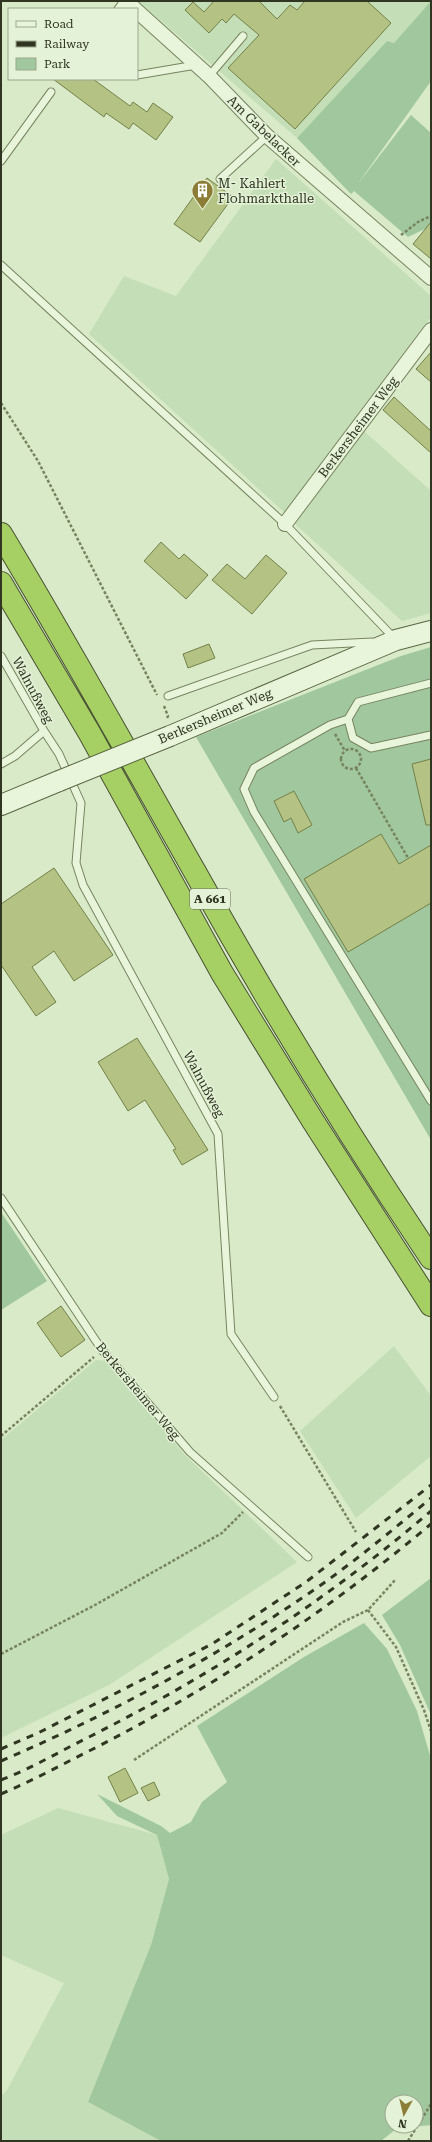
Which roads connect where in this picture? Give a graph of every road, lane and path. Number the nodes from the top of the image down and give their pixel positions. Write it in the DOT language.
graph roads {
  1 [pos="125,1"];
  2 [pos="134,8"];
  3 [pos="138,12"];
  4 [pos="242,36"];
  5 [pos="197,65"];
  6 [pos="138,75"];
  7 [pos="210,76"];
  8 [pos="52,92"];
  9 [pos="267,136"];
  10 [pos="1,161"];
  11 [pos="220,179"];
  12 [pos="431,216"];
  13 [pos="391,246"];
  14 [pos="1,265"];
  15 [pos="431,278"];
  16 [pos="431,330"];
  17 [pos="1,404"];
  18 [pos="285,524"];
  19 [pos="1,534"];
  20 [pos="1,583"];
  21 [pos="431,631"];
  22 [pos="396,640"];
  23 [pos="1,656"];
  24 [pos="431,683"];
  25 [pos="168,696"];
  26 [pos="161,702"];
  27 [pos="348,718"];
  28 [pos="330,725"];
  29 [pos="167,730"];
  30 [pos="44,731"];
  31 [pos="431,735"];
  32 [pos="345,751"];
  33 [pos="1,764"];
  34 [pos="356,768"];
  35 [pos="1,806"];
  36 [pos="408,858"];
  37 [pos="431,1101"];
  38 [pos="1,1198"];
  39 [pos="431,1258"];
  40 [pos="431,1305"];
  41 [pos="102,1350"];
  42 [pos="274,1397"];
  43 [pos="1,1436"];
  44 [pos="250,1505"];
  45 [pos="356,1532"];
  46 [pos="308,1557"];
  47 [pos="396,1579"];
  48 [pos="368,1610"];
  49 [pos="1,1654"];
  50 [pos="431,1731"];
  51 [pos="134,1760"];
  52 [pos="431,2104"];
  53 [pos="408,2141"];
  1 -- 2 [label="street, Am Gabelacker"];
  3 -- 5 [label="street, Am Gabelacker"];
  4 -- 7 [label="lane"];
  5 -- 6 [label="lane"];
  5 -- 7 [label="street, Am Gabelacker"];
  7 -- 9 [label="street, Am Gabelacker"];
  8 -- 10 [label="lane"];
  9 -- 11 [label="lane"];
  9 -- 13 [label="street, Am Gabelacker"];
  12 -- 13 [label="path"];
  13 -- 15 [label="street, Am Gabelacker"];
  14 -- 18 [label="lane"];
  16 -- 18 [label="street, Berkersheimer Weg"];
  17 -- 25 [label="path"];
  18 -- 22 [label="lane"];
  19 -- 39 [label="highway, A 661"];
  20 -- 40 [label="highway, A 661"];
  21 -- 22 [label="street, Berkersheimer Weg"];
  22 -- 25 [label="lane"];
  22 -- 29 [label="street, Berkersheimer Weg"];
  23 -- 30 [label="lane, Walnußweg"];
  24 -- 27 [label="lane"];
  26 -- 29 [label="path"];
  27 -- 28 [label="lane"];
  27 -- 31 [label="lane"];
  28 -- 32 [label="path"];
  28 -- 37 [label="lane"];
  29 -- 35 [label="street, Berkersheimer Weg, bridge"];
  30 -- 33 [label="lane, Walnußweg"];
  30 -- 42 [label="lane, Walnußweg"];
  32 -- 34 [label="path"];
  32 -- 34 [label="path"];
  34 -- 36 [label="path"];
  38 -- 41 [label="lane, Berkersheimer Weg"];
  41 -- 43 [label="path"];
  41 -- 44 [label="lane, Berkersheimer Weg"];
  42 -- 45 [label="path"];
  44 -- 46 [label="lane, Berkersheimer Weg"];
  44 -- 49 [label="path"];
  47 -- 48 [label="path"];
  48 -- 50 [label="path"];
  48 -- 51 [label="path"];
  52 -- 53 [label="path"];
}
